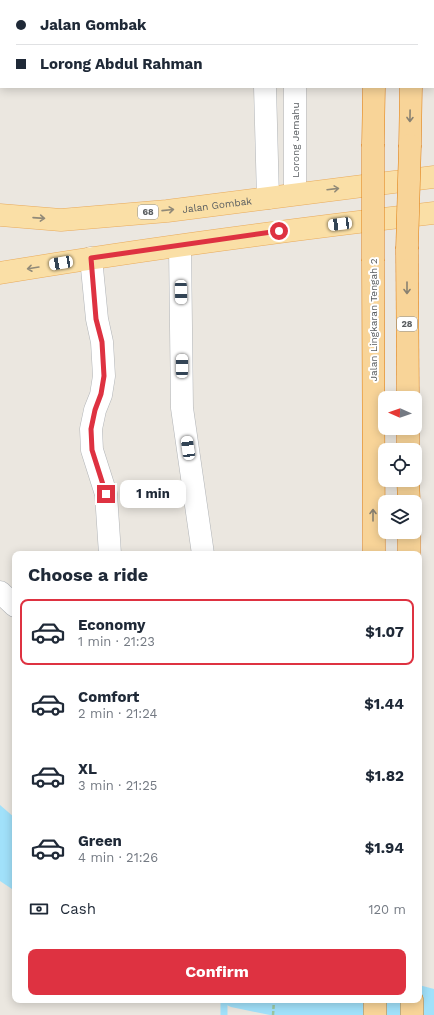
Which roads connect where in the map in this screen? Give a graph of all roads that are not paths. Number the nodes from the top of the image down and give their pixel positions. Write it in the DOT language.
graph roads {
  1 [pos="265,88"];
  2 [pos="295,88"];
  3 [pos="374,88"];
  4 [pos="411,88"];
  5 [pos="434,177"];
  6 [pos="295,194"];
  7 [pos="268,198"];
  8 [pos="434,213"];
  9 [pos="0,215"];
  10 [pos="180,246"];
  11 [pos="91,258"];
  12 [pos="0,273"];
  13 [pos="408,391"];
  14 [pos="409,539"];
  15 [pos="110,551"];
  16 [pos="203,551"];
  17 [pos="374,551"];
  18 [pos="409,551"];
  19 [pos="0,592"];
  20 [pos="12,603"];
  21 [pos="375,1003"];
  22 [pos="412,1003"];
  23 [pos="375,1015"];
  24 [pos="412,1015"];
  1 -- 7 [label="street"];
  2 -- 6 [label="street, Lorong Jemahu"];
  17 -- 3 [label="highway, Jalan Lingkaran Tengah 2, one-way, bridge"];
  4 -- 13 [label="highway, 28, one-way, bridge"];
  6 -- 5 [label="main road, Jalan Gombak / 68, one-way"];
  6 -- 7 [label="main road, Jalan Gombak / 68"];
  9 -- 7 [label="main road, Jalan Gombak / 68, one-way"];
  8 -- 10 [label="main road"];
  10 -- 11 [label="main road"];
  10 -- 16 [label="street"];
  11 -- 12 [label="main road, one-way"];
  11 -- 15 [label="street"];
  14 -- 18 [label="highway"];
  19 -- 20 [label="street"];
  21 -- 23 [label="highway"];
  22 -- 24 [label="highway"];
}
